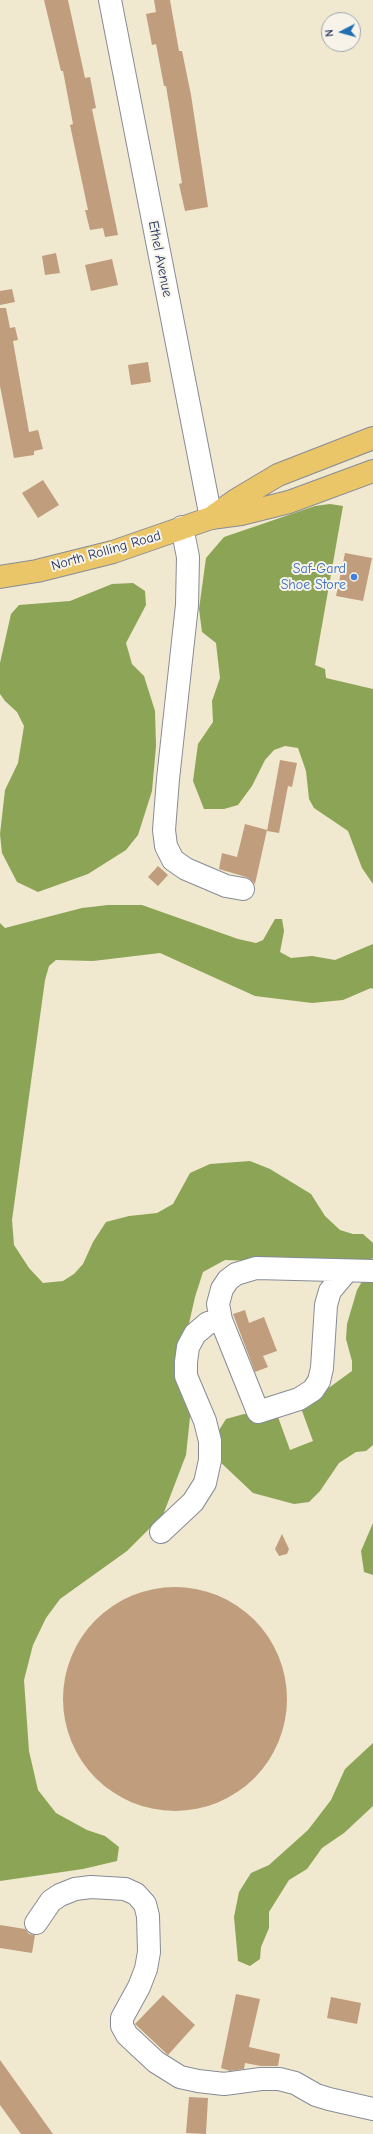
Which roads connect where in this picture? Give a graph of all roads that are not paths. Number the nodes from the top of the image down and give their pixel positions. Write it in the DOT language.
graph roads {
  1 [pos="110,0"];
  2 [pos="373,438"];
  3 [pos="373,471"];
  4 [pos="211,518"];
  5 [pos="182,527"];
  6 [pos="1,574"];
  7 [pos="243,889"];
  8 [pos="347,1271"];
  9 [pos="373,1271"];
  10 [pos="221,1320"];
  11 [pos="161,1532"];
  12 [pos="36,1923"];
  13 [pos="373,2108"];
  1 -- 4 [label="street, Ethel Avenue"];
  2 -- 4 [label="main road, North Rolling Road"];
  3 -- 4 [label="main road, North Rolling Road"];
  4 -- 5 [label="main road, North Rolling Road"];
  5 -- 6 [label="main road, North Rolling Road"];
  5 -- 7 [label="street"];
  8 -- 9 [label="street"];
  8 -- 10 [label="street"];
  8 -- 10 [label="street"];
  10 -- 11 [label="street"];
  12 -- 13 [label="street"];
}
